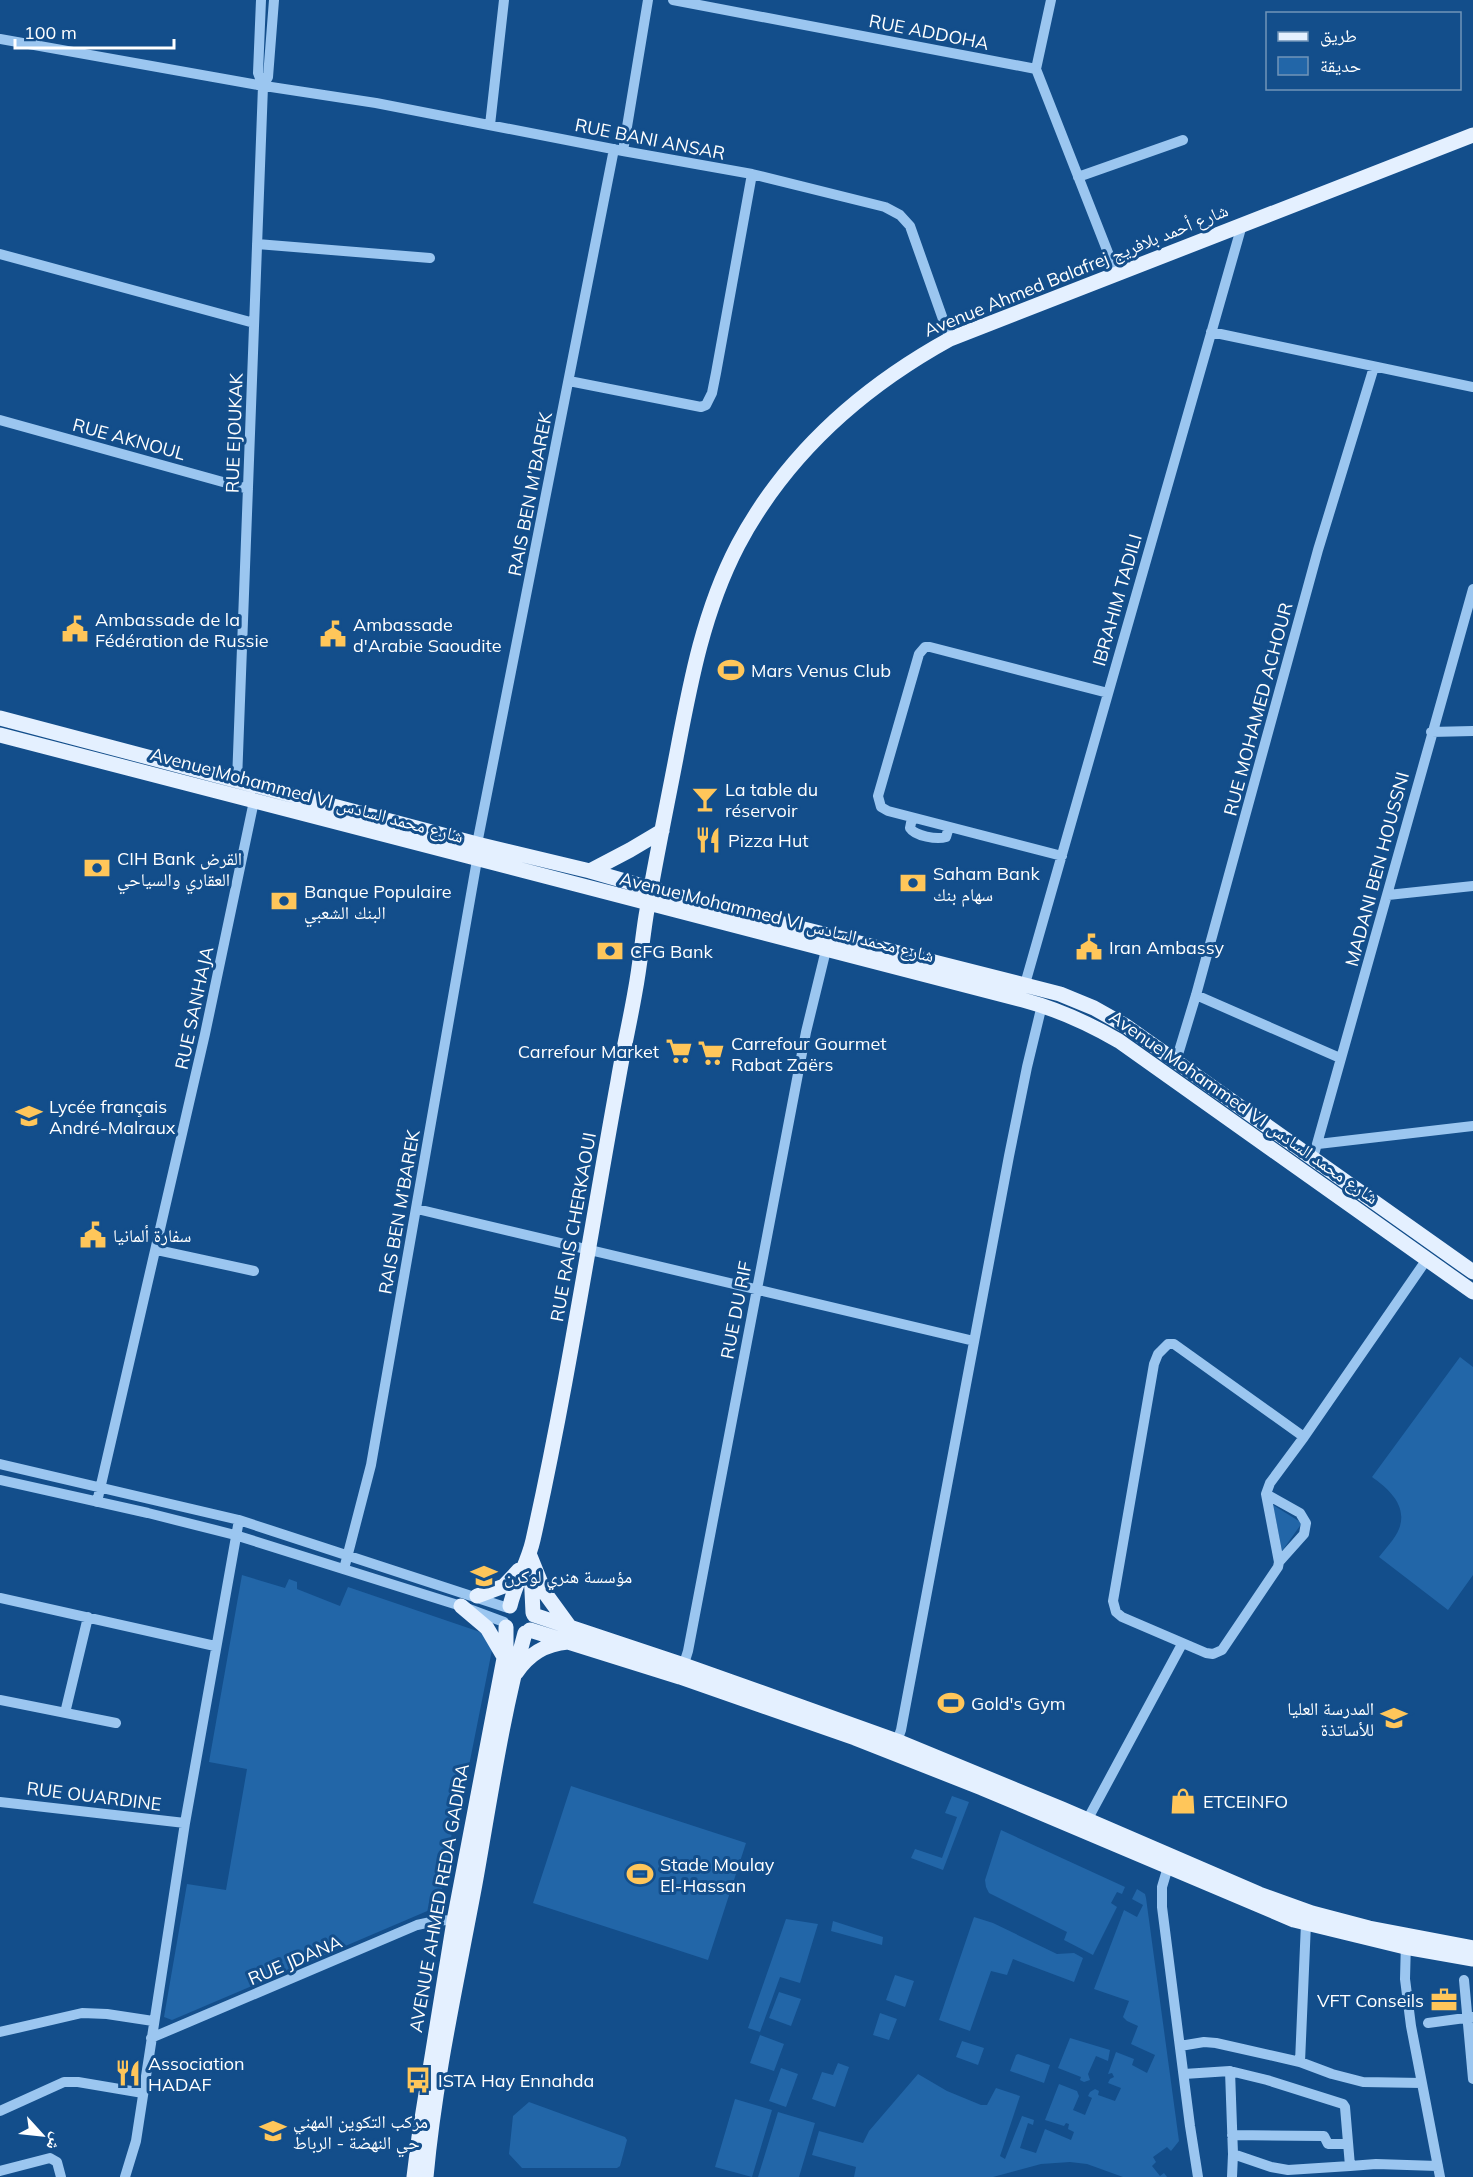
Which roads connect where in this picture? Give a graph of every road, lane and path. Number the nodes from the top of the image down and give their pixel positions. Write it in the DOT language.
graph roads {
  1 [pos="261,0"];
  2 [pos="274,0"];
  3 [pos="504,0"];
  4 [pos="648,0"];
  5 [pos="673,0"];
  6 [pos="1051,0"];
  7 [pos="0,39"];
  8 [pos="1036,69"];
  9 [pos="261,85"];
  10 [pos="490,125"];
  11 [pos="1473,135"];
  12 [pos="1183,140"];
  13 [pos="618,150"];
  14 [pos="752,174"];
  15 [pos="1078,177"];
  16 [pos="1242,225"];
  17 [pos="257,244"];
  18 [pos="0,254"];
  19 [pos="430,258"];
  20 [pos="1116,273"];
  21 [pos="254,323"];
  22 [pos="1211,332"];
  23 [pos="950,339"];
  24 [pos="1374,367"];
  25 [pos="569,381"];
  26 [pos="1473,387"];
  27 [pos="0,420"];
  28 [pos="248,489"];
  29 [pos="1473,589"];
  30 [pos="1108,693"];
  31 [pos="0,718"];
  32 [pos="1473,731"];
  33 [pos="1431,732"];
  34 [pos="0,735"];
  35 [pos="237,781"];
  36 [pos="254,801"];
  37 [pos="662,831"];
  38 [pos="477,852"];
  39 [pos="1062,856"];
  40 [pos="590,871"];
  41 [pos="1473,886"];
  42 [pos="652,888"];
  43 [pos="1388,895"];
  44 [pos="648,904"];
  45 [pos="826,950"];
  46 [pos="1025,984"];
  47 [pos="1196,995"];
  48 [pos="1042,1005"];
  49 [pos="1341,1058"];
  50 [pos="1176,1061"];
  51 [pos="1473,1126"];
  52 [pos="1316,1151"];
  53 [pos="417,1209"];
  54 [pos="589,1249"];
  55 [pos="157,1250"];
  56 [pos="1427,1259"];
  57 [pos="254,1271"];
  58 [pos="1473,1272"];
  59 [pos="756,1290"];
  60 [pos="1473,1292"];
  61 [pos="974,1341"];
  62 [pos="1304,1437"];
  63 [pos="0,1464"];
  64 [pos="0,1480"];
  65 [pos="101,1487"];
  66 [pos="1266,1494"];
  67 [pos="97,1502"];
  68 [pos="238,1520"];
  69 [pos="235,1535"];
  70 [pos="348,1555"];
  71 [pos="530,1556"];
  72 [pos="1279,1562"];
  73 [pos="344,1569"];
  74 [pos="477,1596"];
  75 [pos="0,1598"];
  76 [pos="461,1606"];
  77 [pos="507,1616"];
  78 [pos="88,1617"];
  79 [pos="531,1623"];
  80 [pos="570,1634"];
  81 [pos="1182,1644"];
  82 [pos="215,1646"];
  83 [pos="504,1657"];
  84 [pos="682,1671"];
  85 [pos="514,1675"];
  86 [pos="0,1700"];
  87 [pos="65,1713"];
  88 [pos="116,1723"];
  89 [pos="897,1741"];
  90 [pos="0,1802"];
  91 [pos="185,1823"];
  92 [pos="1084,1825"];
  93 [pos="1170,1862"];
  94 [pos="461,1921"];
  95 [pos="1306,1923"];
  96 [pos="1406,1941"];
  97 [pos="1469,1949"];
  98 [pos="1464,1980"];
  99 [pos="1470,2017"];
  100 [pos="153,2021"];
  101 [pos="1428,2023"];
  102 [pos="0,2032"];
  103 [pos="151,2038"];
  104 [pos="1180,2046"];
  105 [pos="1300,2062"];
  106 [pos="1230,2071"];
  107 [pos="1184,2074"];
  108 [pos="1473,2079"];
  109 [pos="1422,2083"];
  110 [pos="143,2093"];
  111 [pos="0,2111"];
  112 [pos="1232,2135"];
  113 [pos="1348,2144"];
  114 [pos="1233,2154"];
  115 [pos="1350,2166"];
  116 [pos="0,2171"];
  117 [pos="1439,2172"];
  118 [pos="1197,2176"];
  119 [pos="60,2177"];
  120 [pos="125,2177"];
  121 [pos="414,2177"];
  122 [pos="426,2177"];
  123 [pos="1232,2177"];
  1 -- 9 [label="street, RUE EJOUKAK"];
  2 -- 9 [label="street, RUE EJOUKAK"];
  3 -- 10 [label="street"];
  4 -- 13 [label="street, RAIS BEN M’BAREK"];
  5 -- 8 [label="street, RUE ADDOHA"];
  6 -- 8 [label="street"];
  7 -- 9 [label="street, RUE BANI ANSAR"];
  8 -- 15 [label="street"];
  9 -- 10 [label="street, RUE BANI ANSAR"];
  9 -- 17 [label="street, RUE EJOUKAK"];
  10 -- 13 [label="street, RUE BANI ANSAR"];
  11 -- 16 [label="main road, Avenue Ahmed Balafrej شارع أحمد بلافريج"];
  12 -- 15 [label="street"];
  13 -- 14 [label="street, RUE BANI ANSAR"];
  13 -- 25 [label="street, RAIS BEN M’BAREK"];
  14 -- 23 [label="street, RUE BANI ANSAR"];
  14 -- 25 [label="street"];
  15 -- 20 [label="street"];
  16 -- 20 [label="main road, Avenue Ahmed Balafrej شارع أحمد بلافريج"];
  16 -- 22 [label="street, IBRAHIM TADILI"];
  17 -- 19 [label="street"];
  17 -- 21 [label="street, RUE EJOUKAK"];
  18 -- 21 [label="street"];
  20 -- 23 [label="main road, Avenue Ahmed Balafrej شارع أحمد بلافريج"];
  21 -- 28 [label="street, RUE EJOUKAK"];
  22 -- 24 [label="street"];
  22 -- 30 [label="street, IBRAHIM TADILI"];
  23 -- 37 [label="main road, Avenue Ahmed Balafrej شارع أحمد بلافريج"];
  24 -- 26 [label="street"];
  24 -- 47 [label="street, RUE MOHAMED ACHOUR"];
  25 -- 38 [label="street, RAIS BEN M’BAREK"];
  27 -- 28 [label="street, RUE AKNOUL"];
  28 -- 35 [label="street, RUE EJOUKAK"];
  29 -- 33 [label="street, MADANI BEN HOUSSNI"];
  30 -- 39 [label="street, IBRAHIM TADILI"];
  30 -- 39 [label="street"];
  31 -- 35 [label="main road, Avenue Mohammed VI شارع محمد السادس"];
  32 -- 33 [label="street"];
  33 -- 43 [label="street, MADANI BEN HOUSSNI"];
  34 -- 36 [label="main road, Avenue Mohammed VI شارع محمد السادس"];
  35 -- 38 [label="main road, Avenue Mohammed VI شارع محمد السادس"];
  36 -- 38 [label="main road, Avenue Mohammed VI شارع محمد السادس"];
  36 -- 55 [label="street, RUE SANHAJA"];
  37 -- 40 [label="main road"];
  37 -- 42 [label="main road, Avenue Ahmed Balafrej شارع أحمد بلافريج"];
  38 -- 40 [label="main road, Avenue Mohammed VI شارع محمد السادس"];
  38 -- 44 [label="main road, Avenue Mohammed VI شارع محمد السادس"];
  38 -- 53 [label="street, RAIS BEN M’BAREK"];
  39 -- 46 [label="street, IBRAHIM TADILI"];
  40 -- 42 [label="main road, Avenue Mohammed VI شارع محمد السادس"];
  41 -- 43 [label="street"];
  42 -- 44 [label="main road, Avenue Ahmed Balafrej شارع أحمد بلافريج"];
  42 -- 46 [label="main road, Avenue Mohammed VI شارع محمد السادس"];
  43 -- 49 [label="street, MADANI BEN HOUSSNI"];
  44 -- 45 [label="main road, Avenue Mohammed VI شارع محمد السادس"];
  44 -- 54 [label="main road, RUE RAIS CHERKAOUI"];
  45 -- 48 [label="main road, Avenue Mohammed VI شارع محمد السادس"];
  45 -- 59 [label="street, RUE DU RIF"];
  46 -- 50 [label="main road, Avenue Mohammed VI شارع محمد السادس"];
  47 -- 49 [label="street"];
  47 -- 50 [label="street, RUE MOHAMED ACHOUR"];
  48 -- 56 [label="main road, Avenue Mohammed VI شارع محمد السادس"];
  48 -- 61 [label="street"];
  49 -- 52 [label="street, MADANI BEN HOUSSNI"];
  50 -- 52 [label="main road, Avenue Mohammed VI شارع محمد السادس"];
  51 -- 52 [label="street"];
  52 -- 58 [label="main road, Avenue Mohammed VI شارع محمد السادس"];
  53 -- 54 [label="street"];
  53 -- 70 [label="street, RAIS BEN M’BAREK"];
  54 -- 59 [label="street"];
  54 -- 71 [label="main road, RUE RAIS CHERKAOUI"];
  55 -- 57 [label="street"];
  55 -- 65 [label="street, RUE SANHAJA"];
  56 -- 60 [label="main road, Avenue Mohammed VI شارع محمد السادس"];
  56 -- 62 [label="street"];
  59 -- 61 [label="street"];
  59 -- 84 [label="street, RUE DU RIF"];
  61 -- 89 [label="street"];
  62 -- 66 [label="street"];
  62 -- 81 [label="street"];
  63 -- 65 [label="street"];
  64 -- 67 [label="street"];
  65 -- 67 [label="street, RUE SANHAJA"];
  65 -- 68 [label="street"];
  66 -- 72 [label="street"];
  66 -- 72 [label="street"];
  67 -- 69 [label="street"];
  68 -- 69 [label="street"];
  68 -- 70 [label="street"];
  69 -- 73 [label="street"];
  69 -- 82 [label="street"];
  70 -- 73 [label="street, RAIS BEN M’BAREK"];
  70 -- 74 [label="street"];
  71 -- 74 [label="main road"];
  71 -- 77 [label="main road"];
  71 -- 79 [label="main road"];
  71 -- 80 [label="main road"];
  72 -- 81 [label="street"];
  73 -- 76 [label="street"];
  74 -- 77 [label="street"];
  75 -- 78 [label="street"];
  76 -- 77 [label="street"];
  76 -- 83 [label="main road"];
  77 -- 79 [label="main road"];
  77 -- 79 [label="main road"];
  77 -- 83 [label="main road, AVENUE AHMED REDA GADIRA"];
  78 -- 82 [label="street"];
  78 -- 87 [label="street"];
  79 -- 80 [label="main road"];
  79 -- 85 [label="main road, AVENUE AHMED REDA GADIRA"];
  80 -- 84 [label="main road"];
  80 -- 85 [label="main road"];
  81 -- 92 [label="street"];
  82 -- 91 [label="street"];
  83 -- 94 [label="main road, AVENUE AHMED REDA GADIRA"];
  84 -- 89 [label="main road"];
  84 -- 92 [label="main road"];
  85 -- 94 [label="main road, AVENUE AHMED REDA GADIRA"];
  86 -- 87 [label="street"];
  87 -- 88 [label="street"];
  89 -- 92 [label="main road"];
  90 -- 91 [label="street, RUE OUARDINE"];
  91 -- 100 [label="street"];
  92 -- 93 [label="main road"];
  93 -- 95 [label="main road"];
  93 -- 96 [label="main road"];
  93 -- 104 [label="street"];
  94 -- 103 [label="street, RUE JDANA"];
  94 -- 121 [label="main road, AVENUE AHMED REDA GADIRA"];
  94 -- 122 [label="main road, AVENUE AHMED REDA GADIRA"];
  95 -- 96 [label="main road"];
  95 -- 105 [label="street"];
  96 -- 97 [label="main road"];
  96 -- 109 [label="street"];
  98 -- 99 [label="street"];
  99 -- 101 [label="street"];
  99 -- 108 [label="street"];
  100 -- 102 [label="street"];
  100 -- 103 [label="street"];
  103 -- 110 [label="street"];
  104 -- 105 [label="street"];
  104 -- 107 [label="street"];
  105 -- 109 [label="street"];
  106 -- 107 [label="street"];
  106 -- 112 [label="street"];
  106 -- 113 [label="street"];
  107 -- 118 [label="street"];
  109 -- 117 [label="street"];
  110 -- 111 [label="street"];
  110 -- 120 [label="street"];
  112 -- 113 [label="street"];
  112 -- 114 [label="street"];
  113 -- 115 [label="street"];
  114 -- 115 [label="street"];
  114 -- 123 [label="street"];
  115 -- 117 [label="street"];
  116 -- 119 [label="street"];
}
